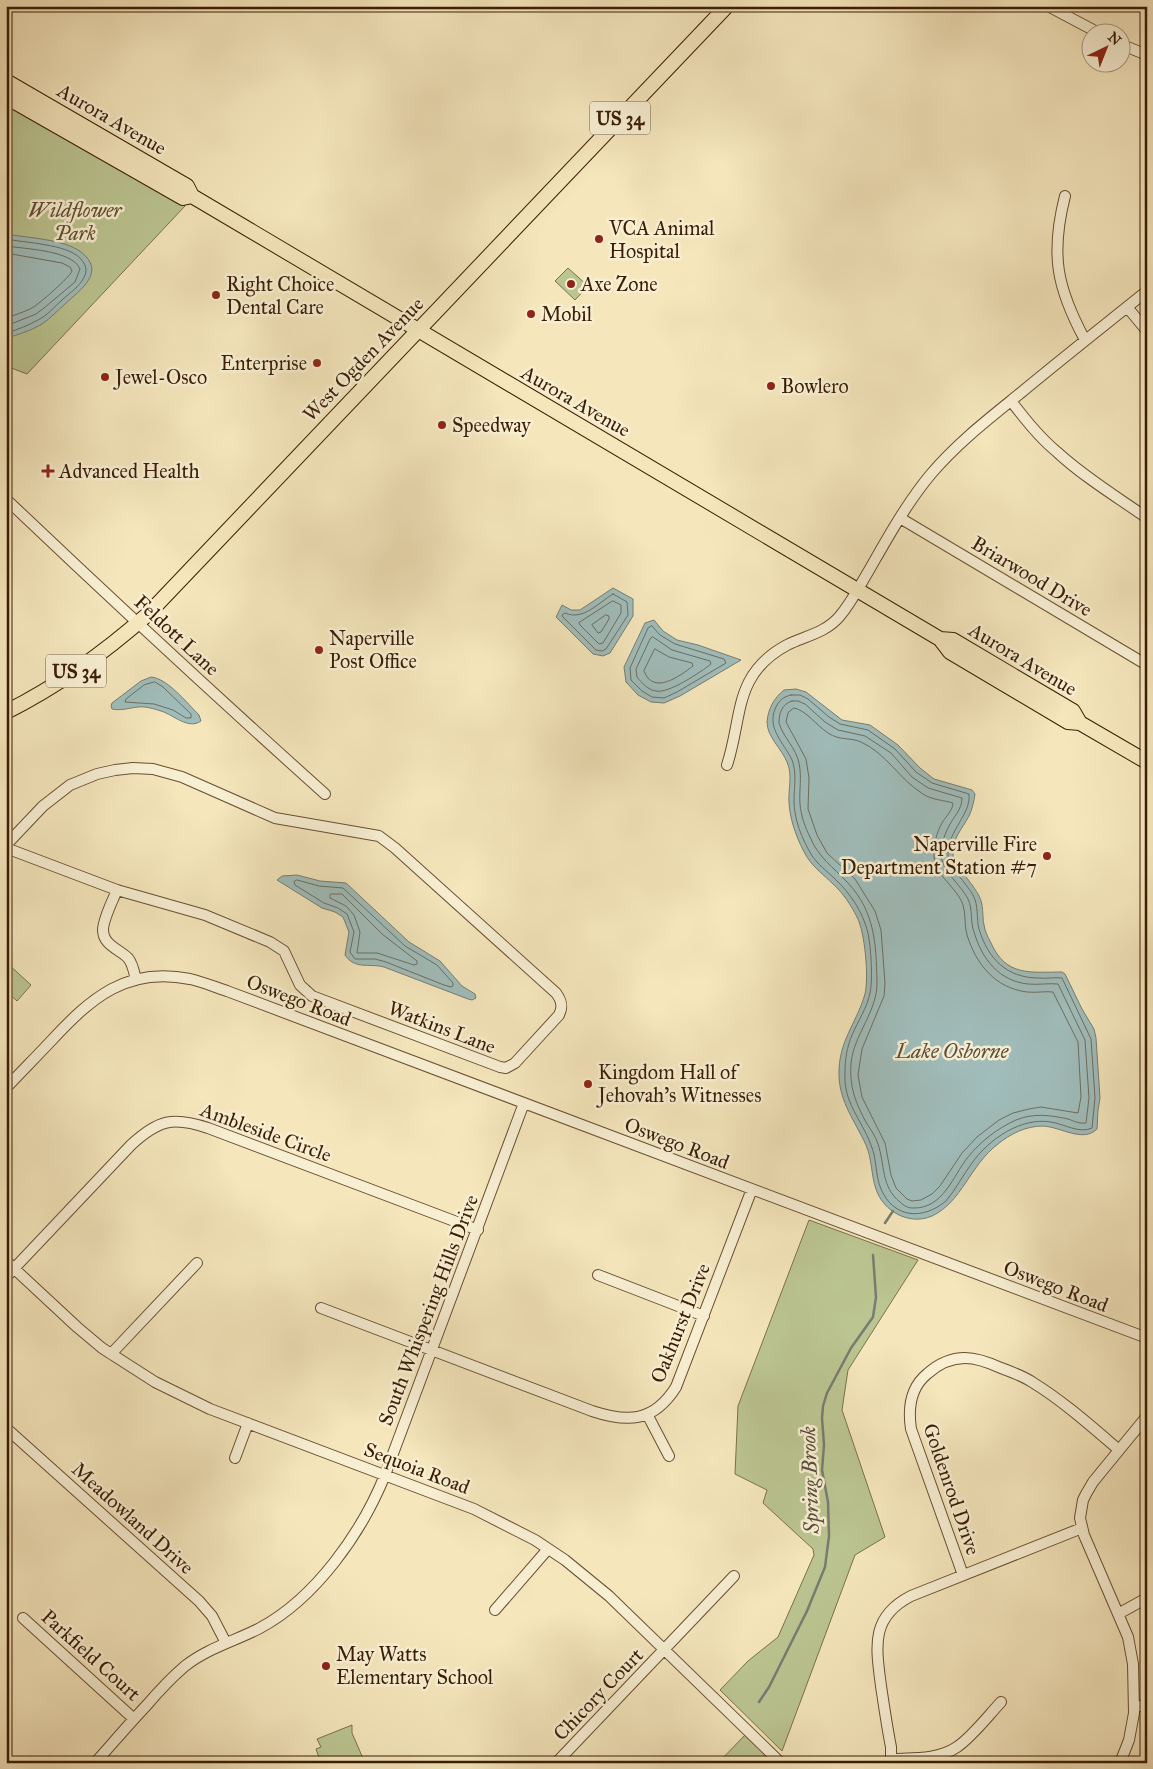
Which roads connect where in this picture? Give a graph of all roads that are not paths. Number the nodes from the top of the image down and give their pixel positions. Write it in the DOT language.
graph roads {
  1 [pos="727,6"];
  2 [pos="1048,6"];
  3 [pos="1080,23"];
  4 [pos="1130,48"];
  5 [pos="1147,55"];
  6 [pos="6,81"];
  7 [pos="6,97"];
  8 [pos="192,196"];
  9 [pos="1065,196"];
  10 [pos="1147,291"];
  11 [pos="1127,307"];
  12 [pos="419,330"];
  13 [pos="1147,331"];
  14 [pos="1085,340"];
  15 [pos="1011,401"];
  16 [pos="6,499"];
  17 [pos="900,518"];
  18 [pos="1147,518"];
  19 [pos="858,590"];
  20 [pos="138,623"];
  21 [pos="1147,665"];
  22 [pos="6,712"];
  23 [pos="1147,762"];
  24 [pos="727,765"];
  25 [pos="325,794"];
  26 [pos="6,847"];
  27 [pos="117,890"];
  28 [pos="136,980"];
  29 [pos="6,1088"];
  30 [pos="524,1103"];
  31 [pos="752,1189"];
  32 [pos="478,1230"];
  33 [pos="197,1263"];
  34 [pos="10,1265"];
  35 [pos="598,1275"];
  36 [pos="6,1277"];
  37 [pos="321,1308"];
  38 [pos="704,1316"];
  39 [pos="1147,1338"];
  40 [pos="431,1350"];
  41 [pos="111,1354"];
  42 [pos="647,1414"];
  43 [pos="1147,1416"];
  44 [pos="248,1423"];
  45 [pos="6,1428"];
  46 [pos="1119,1450"];
  47 [pos="669,1456"];
  48 [pos="235,1458"];
  49 [pos="386,1475"];
  50 [pos="1082,1528"];
  51 [pos="548,1549"];
  52 [pos="963,1575"];
  53 [pos="734,1576"];
  54 [pos="1147,1598"];
  55 [pos="495,1610"];
  56 [pos="1118,1614"];
  57 [pos="23,1618"];
  58 [pos="226,1643"];
  59 [pos="665,1649"];
  60 [pos="1001,1702"];
  61 [pos="1134,1706"];
  62 [pos="1147,1706"];
  63 [pos="134,1719"];
  64 [pos="892,1761"];
  65 [pos="94,1763"];
  66 [pos="556,1763"];
  67 [pos="781,1763"];
  68 [pos="1120,1763"];
  1 -- 12 [label="main road, West Ogden Avenue / US 34"];
  2 -- 3 [label="street"];
  4 -- 5 [label="street"];
  6 -- 8 [label="main road, Aurora Avenue"];
  7 -- 8 [label="main road, Aurora Avenue"];
  8 -- 12 [label="main road, Aurora Avenue"];
  9 -- 14 [label="street"];
  10 -- 11 [label="street"];
  11 -- 13 [label="street"];
  11 -- 14 [label="street"];
  12 -- 19 [label="main road, Aurora Avenue"];
  12 -- 20 [label="main road, West Ogden Avenue / US 34"];
  14 -- 15 [label="street"];
  15 -- 17 [label="street"];
  15 -- 18 [label="street"];
  16 -- 20 [label="street, Feldott Lane"];
  17 -- 19 [label="street"];
  17 -- 21 [label="street, Briarwood Drive"];
  19 -- 23 [label="main road, Aurora Avenue"];
  19 -- 24 [label="street"];
  20 -- 22 [label="main road, West Ogden Avenue / US 34"];
  20 -- 25 [label="street, Feldott Lane"];
  26 -- 27 [label="street, Watkins Lane"];
  26 -- 27 [label="street, Watkins Lane"];
  27 -- 28 [label="street"];
  28 -- 29 [label="street, Oswego Road"];
  28 -- 30 [label="street, Oswego Road"];
  30 -- 31 [label="street, Oswego Road"];
  30 -- 32 [label="street, South Whispering Hills Drive"];
  31 -- 38 [label="street, Oakhurst Drive"];
  31 -- 39 [label="street, Oswego Road"];
  32 -- 34 [label="street, Ambleside Circle"];
  32 -- 40 [label="street, South Whispering Hills Drive"];
  33 -- 41 [label="street"];
  34 -- 36 [label="street, Ambleside Circle"];
  34 -- 41 [label="street, Sequoia Road"];
  35 -- 38 [label="street"];
  37 -- 40 [label="street, Oakhurst Drive"];
  38 -- 42 [label="street, Oakhurst Drive"];
  40 -- 42 [label="street, Oakhurst Drive"];
  40 -- 49 [label="street, South Whispering Hills Drive"];
  41 -- 44 [label="street, Sequoia Road"];
  42 -- 47 [label="street"];
  43 -- 46 [label="street"];
  44 -- 48 [label="street"];
  44 -- 49 [label="street, Sequoia Road"];
  45 -- 58 [label="street, Meadowland Drive"];
  46 -- 50 [label="street"];
  46 -- 52 [label="street, Goldenrod Drive"];
  49 -- 51 [label="street, Sequoia Road"];
  49 -- 58 [label="street, South Whispering Hills Drive"];
  50 -- 52 [label="street"];
  50 -- 56 [label="street"];
  51 -- 55 [label="street"];
  51 -- 59 [label="street, Sequoia Road"];
  52 -- 64 [label="street"];
  53 -- 59 [label="street, Chicory Court"];
  54 -- 56 [label="street"];
  56 -- 61 [label="street"];
  57 -- 63 [label="street, Parkfield Court"];
  58 -- 63 [label="street, South Whispering Hills Drive"];
  59 -- 66 [label="street, Chicory Court"];
  59 -- 67 [label="street, Sequoia Road"];
  60 -- 64 [label="street"];
  61 -- 62 [label="street"];
  61 -- 68 [label="street"];
  63 -- 65 [label="street, South Whispering Hills Drive"];
}
